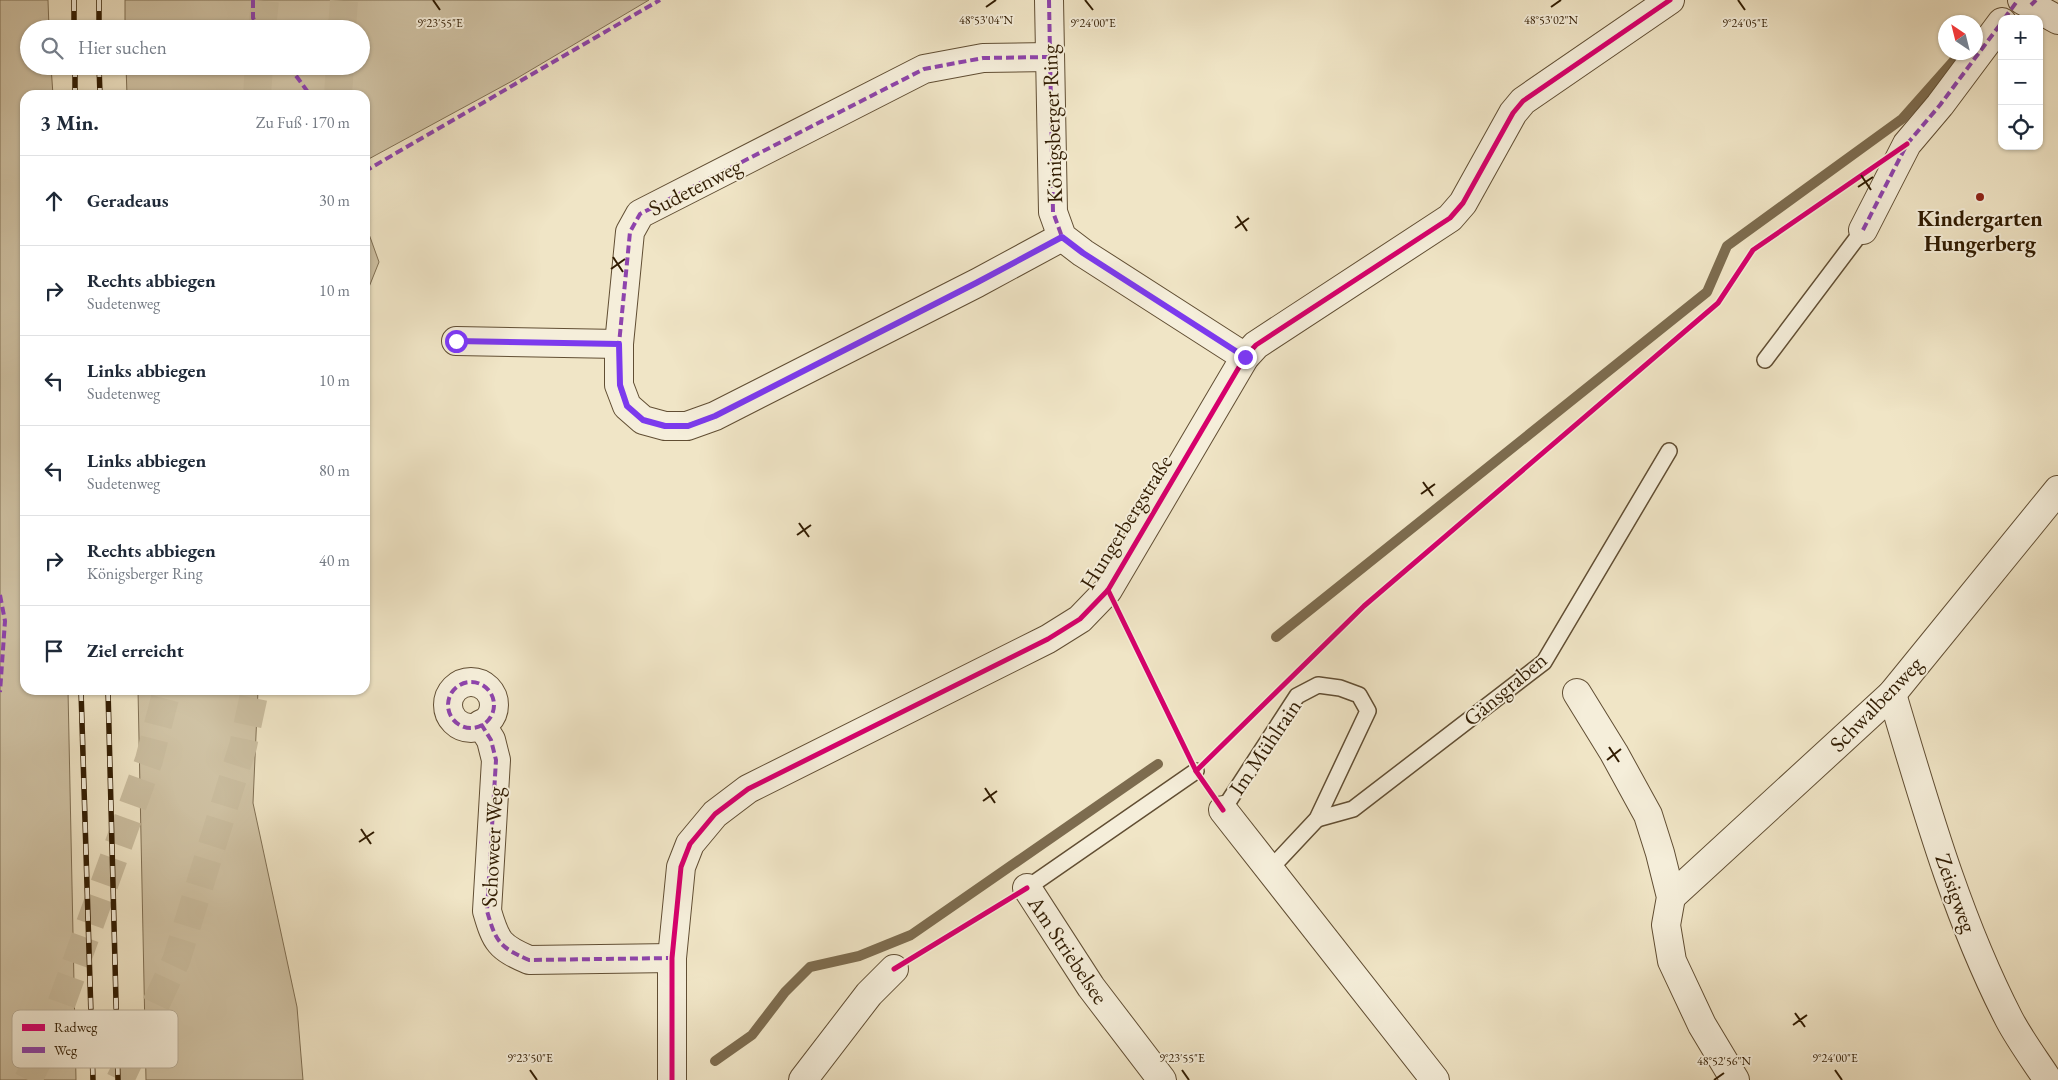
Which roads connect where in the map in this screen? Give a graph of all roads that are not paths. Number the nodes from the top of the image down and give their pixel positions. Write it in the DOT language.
graph roads {
  1 [pos="1049,0"];
  2 [pos="1670,0"];
  3 [pos="2020,0"];
  4 [pos="2007,15"];
  5 [pos="2058,20"];
  6 [pos="1998,27"];
  7 [pos="1050,58"];
  8 [pos="1863,230"];
  9 [pos="1062,237"];
  10 [pos="456,341"];
  11 [pos="619,344"];
  12 [pos="1245,357"];
  13 [pos="1765,360"];
  14 [pos="1669,452"];
  15 [pos="2058,490"];
  16 [pos="1577,694"];
  17 [pos="1892,694"];
  18 [pos="481,724"];
  19 [pos="1196,771"];
  20 [pos="1223,810"];
  21 [pos="1317,818"];
  22 [pos="1271,868"];
  23 [pos="1027,888"];
  24 [pos="1671,897"];
  25 [pos="672,958"];
  26 [pos="894,969"];
  27 [pos="672,1080"];
  28 [pos="803,1080"];
  29 [pos="1162,1080"];
  30 [pos="1435,1080"];
  31 [pos="1735,1080"];
  32 [pos="2048,1080"];
  1 -- 7 [label="street, Königsberger Ring"];
  2 -- 12 [label="street, Hungerbergstraße"];
  3 -- 4 [label="street"];
  3 -- 5 [label="street"];
  6 -- 8 [label="street"];
  7 -- 9 [label="street, Königsberger Ring"];
  7 -- 11 [label="street, Sudetenweg"];
  8 -- 13 [label="lane"];
  9 -- 11 [label="street, Sudetenweg"];
  9 -- 12 [label="street, Königsberger Ring"];
  10 -- 11 [label="street"];
  12 -- 25 [label="street, Hungerbergstraße"];
  14 -- 21 [label="lane, Gänsgraben"];
  15 -- 17 [label="street, Schwalbenweg"];
  16 -- 24 [label="street"];
  17 -- 24 [label="street, Schwalbenweg"];
  17 -- 32 [label="street, Zeisigweg"];
  18 -- 25 [label="street, Schoweer Weg"];
  19 -- 23 [label="lane, Am Striebelsee"];
  20 -- 21 [label="lane, Im Mühlrain"];
  20 -- 22 [label="street, Im Mühlrain"];
  21 -- 22 [label="lane, Im Mühlrain"];
  22 -- 30 [label="street, Im Mühlrain"];
  23 -- 29 [label="street, Am Striebelsee"];
  24 -- 31 [label="street"];
  25 -- 27 [label="street, Hungerbergstraße"];
  26 -- 28 [label="street"];
}
